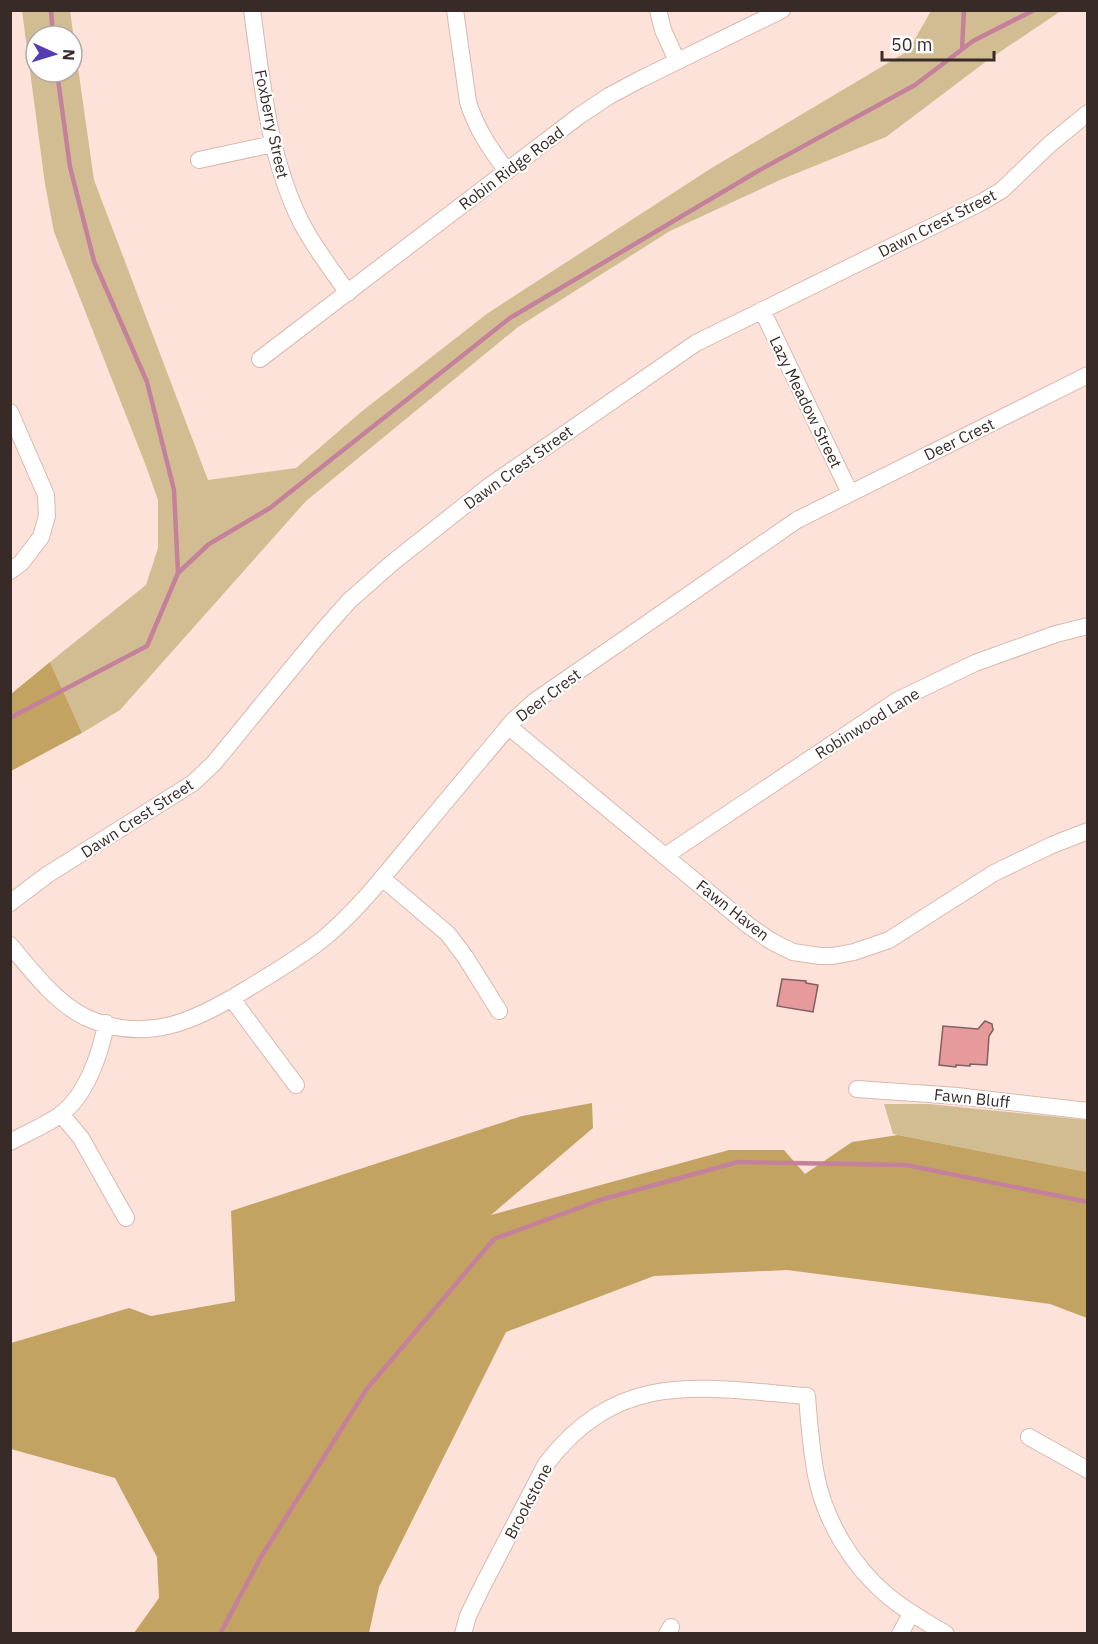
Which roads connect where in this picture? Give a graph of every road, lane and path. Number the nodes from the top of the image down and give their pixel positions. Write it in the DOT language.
graph roads {
  1 [pos="252,10"];
  2 [pos="455,10"];
  3 [pos="658,10"];
  4 [pos="782,10"];
  5 [pos="677,62"];
  6 [pos="1088,113"];
  7 [pos="273,144"];
  8 [pos="199,160"];
  9 [pos="507,171"];
  10 [pos="348,292"];
  11 [pos="762,310"];
  12 [pos="260,359"];
  13 [pos="1088,375"];
  14 [pos="10,412"];
  15 [pos="850,493"];
  16 [pos="10,571"];
  17 [pos="1088,626"];
  18 [pos="508,726"];
  19 [pos="1088,831"];
  20 [pos="665,856"];
  21 [pos="382,878"];
  22 [pos="10,903"];
  23 [pos="10,945"];
  24 [pos="232,999"];
  25 [pos="499,1011"];
  26 [pos="106,1023"];
  27 [pos="296,1085"];
  28 [pos="857,1089"];
  29 [pos="1088,1111"];
  30 [pos="61,1114"];
  31 [pos="10,1142"];
  32 [pos="126,1218"];
  33 [pos="1029,1437"];
  34 [pos="1088,1470"];
  35 [pos="911,1614"];
  36 [pos="463,1634"];
  37 [pos="900,1634"];
  38 [pos="946,1634"];
  1 -- 7 [label="street, Foxberry Street"];
  2 -- 9 [label="street"];
  3 -- 5 [label="street"];
  4 -- 5 [label="street, Robin Ridge Road"];
  5 -- 9 [label="street, Robin Ridge Road"];
  6 -- 11 [label="street, Dawn Crest Street"];
  7 -- 8 [label="street"];
  7 -- 10 [label="street, Foxberry Street"];
  9 -- 10 [label="street, Robin Ridge Road"];
  10 -- 12 [label="street, Robin Ridge Road"];
  11 -- 15 [label="street, Lazy Meadow Street"];
  11 -- 22 [label="street, Dawn Crest Street"];
  13 -- 15 [label="street, Deer Crest"];
  14 -- 16 [label="street"];
  15 -- 18 [label="street, Deer Crest"];
  17 -- 20 [label="street, Robinwood Lane"];
  18 -- 20 [label="street, Fawn Haven"];
  18 -- 21 [label="street, Deer Crest"];
  19 -- 20 [label="street, Fawn Haven"];
  21 -- 24 [label="street, Deer Crest"];
  21 -- 25 [label="street"];
  23 -- 26 [label="street, Deer Crest"];
  24 -- 26 [label="street, Deer Crest"];
  24 -- 27 [label="street"];
  26 -- 30 [label="street"];
  28 -- 29 [label="street, Fawn Bluff"];
  30 -- 31 [label="street"];
  30 -- 32 [label="street"];
  33 -- 34 [label="street"];
  35 -- 36 [label="street, Brookstone"];
  35 -- 37 [label="street"];
  35 -- 38 [label="street"];
}
